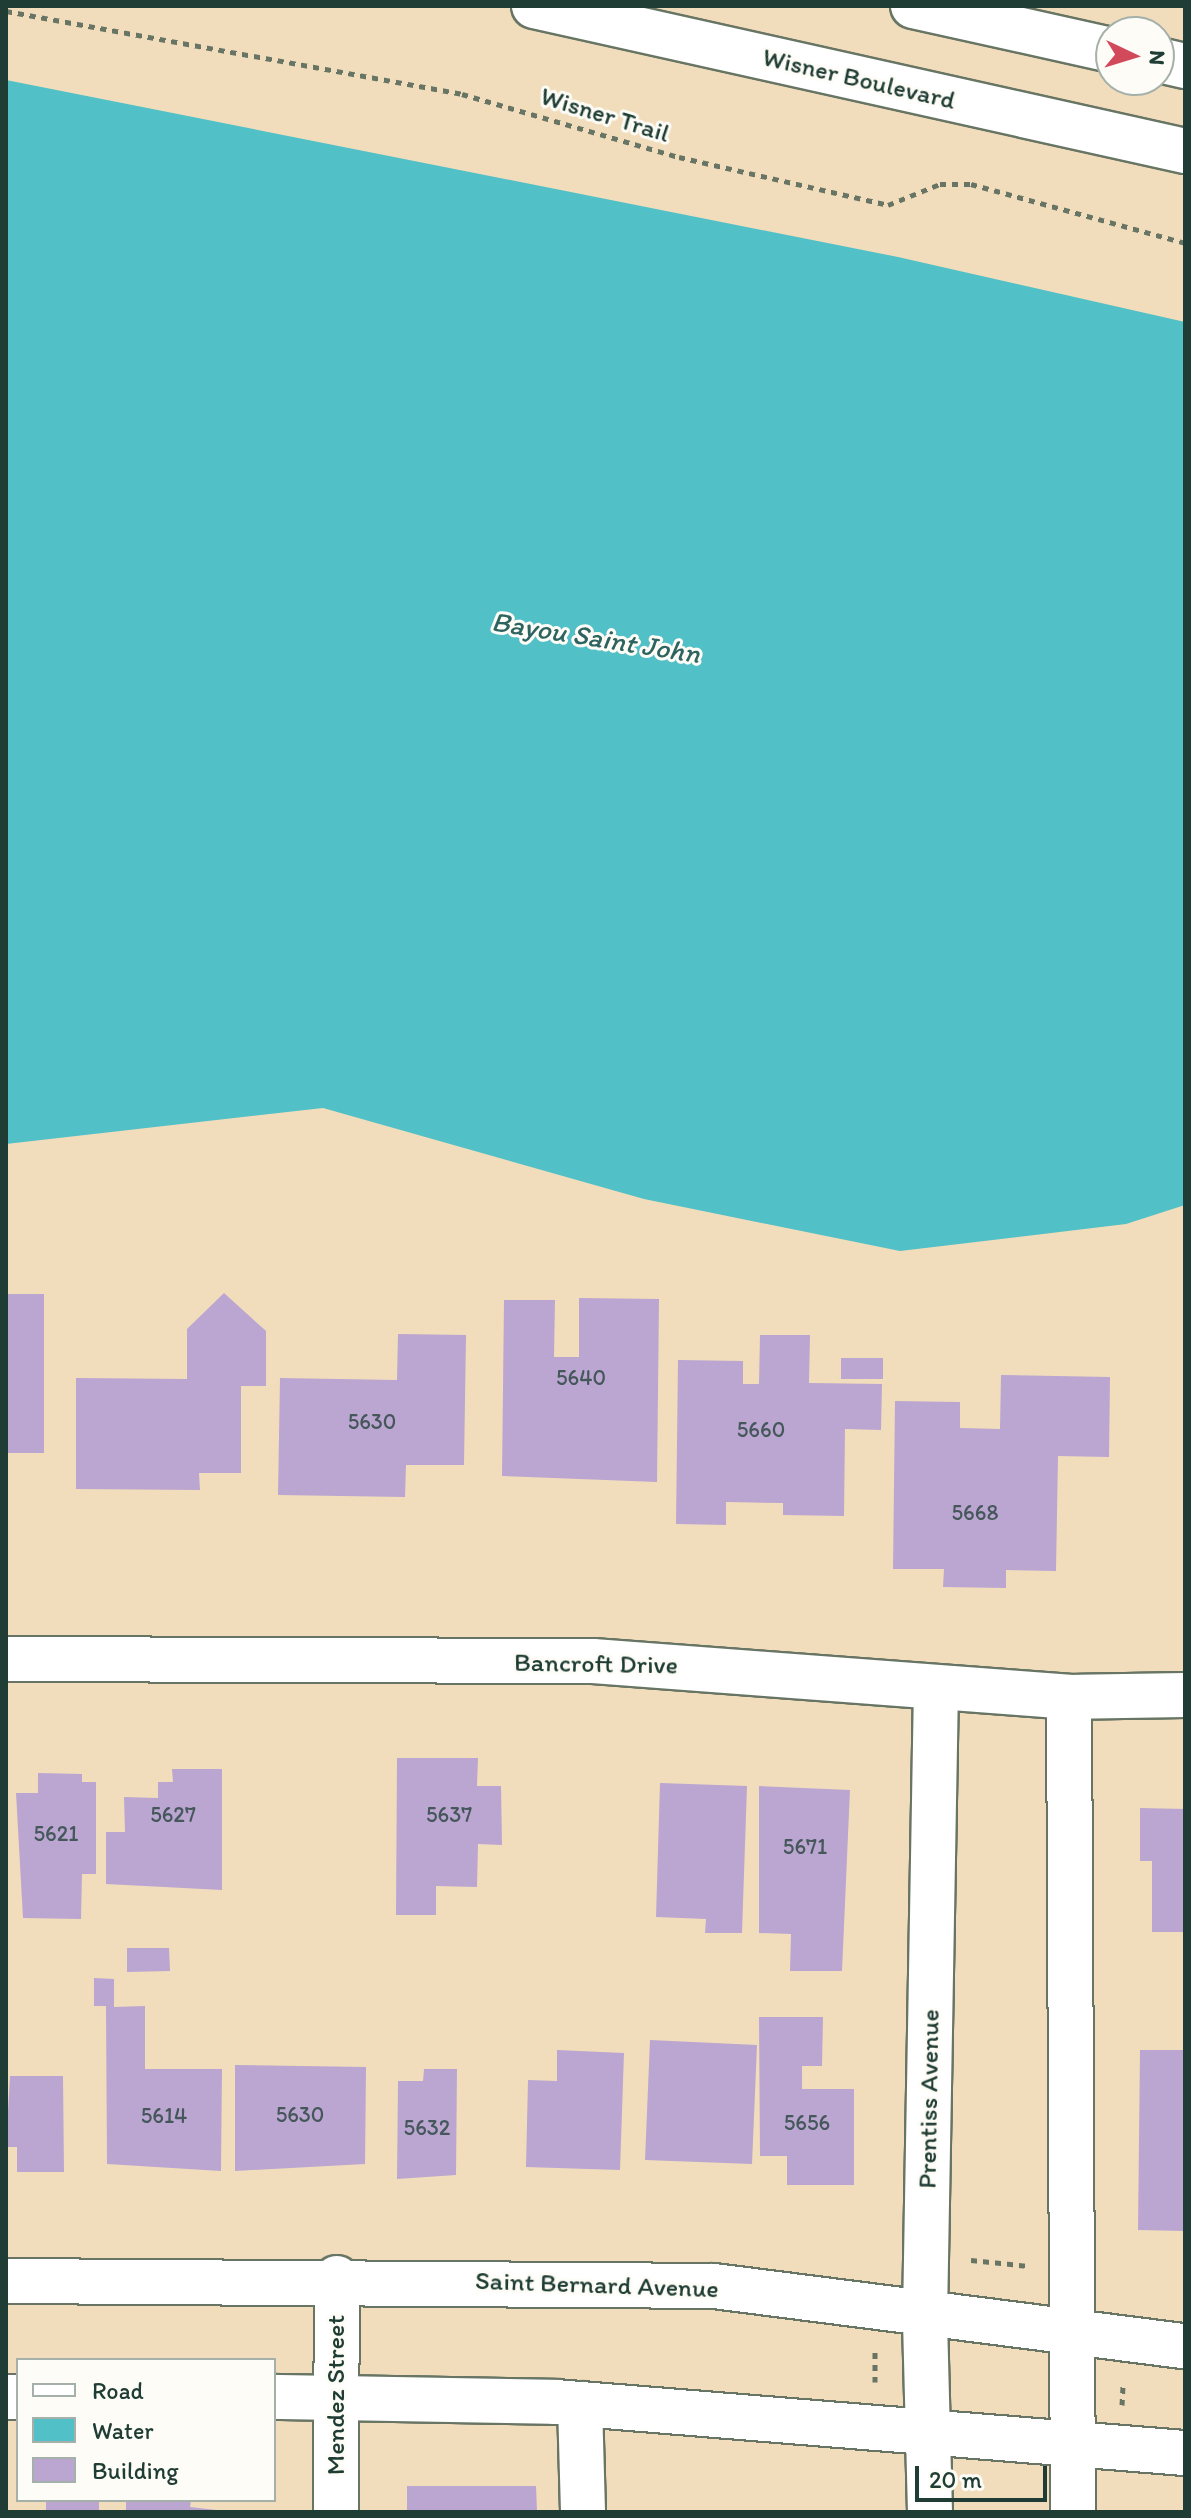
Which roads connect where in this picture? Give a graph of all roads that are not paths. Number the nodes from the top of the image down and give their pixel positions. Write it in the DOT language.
graph roads {
  1 [pos="534,6"];
  2 [pos="913,6"];
  3 [pos="1095,46"];
  4 [pos="1185,151"];
  5 [pos="6,1659"];
  6 [pos="936,1687"];
  7 [pos="1185,1695"];
  8 [pos="1069,1697"];
  9 [pos="337,2278"];
  10 [pos="6,2281"];
  11 [pos="925,2317"];
  12 [pos="1073,2337"];
  13 [pos="1185,2346"];
  14 [pos="276,2397"];
  15 [pos="335,2397"];
  16 [pos="580,2404"];
  17 [pos="930,2433"];
  18 [pos="1073,2444"];
  19 [pos="1185,2453"];
  20 [pos="336,2512"];
  21 [pos="583,2512"];
  22 [pos="930,2512"];
  23 [pos="1073,2512"];
  1 -- 4 [label="street, Wisner Boulevard"];
  2 -- 3 [label="street"];
  5 -- 6 [label="street, Bancroft Drive"];
  6 -- 8 [label="street, Bancroft Drive"];
  6 -- 11 [label="street, Prentiss Avenue"];
  7 -- 8 [label="street, Bancroft Drive"];
  8 -- 12 [label="street"];
  9 -- 10 [label="street, Saint Bernard Avenue"];
  9 -- 11 [label="street, Saint Bernard Avenue"];
  9 -- 15 [label="street, Mendez Street"];
  11 -- 12 [label="street, Saint Bernard Avenue"];
  11 -- 17 [label="street, Prentiss Avenue"];
  12 -- 13 [label="street, Saint Bernard Avenue"];
  12 -- 18 [label="street"];
  14 -- 15 [label="street"];
  15 -- 16 [label="street"];
  15 -- 20 [label="street, Mendez Street"];
  16 -- 17 [label="street"];
  16 -- 21 [label="street"];
  17 -- 18 [label="street"];
  17 -- 22 [label="street, Prentiss Avenue"];
  18 -- 19 [label="street"];
  18 -- 23 [label="street"];
}
